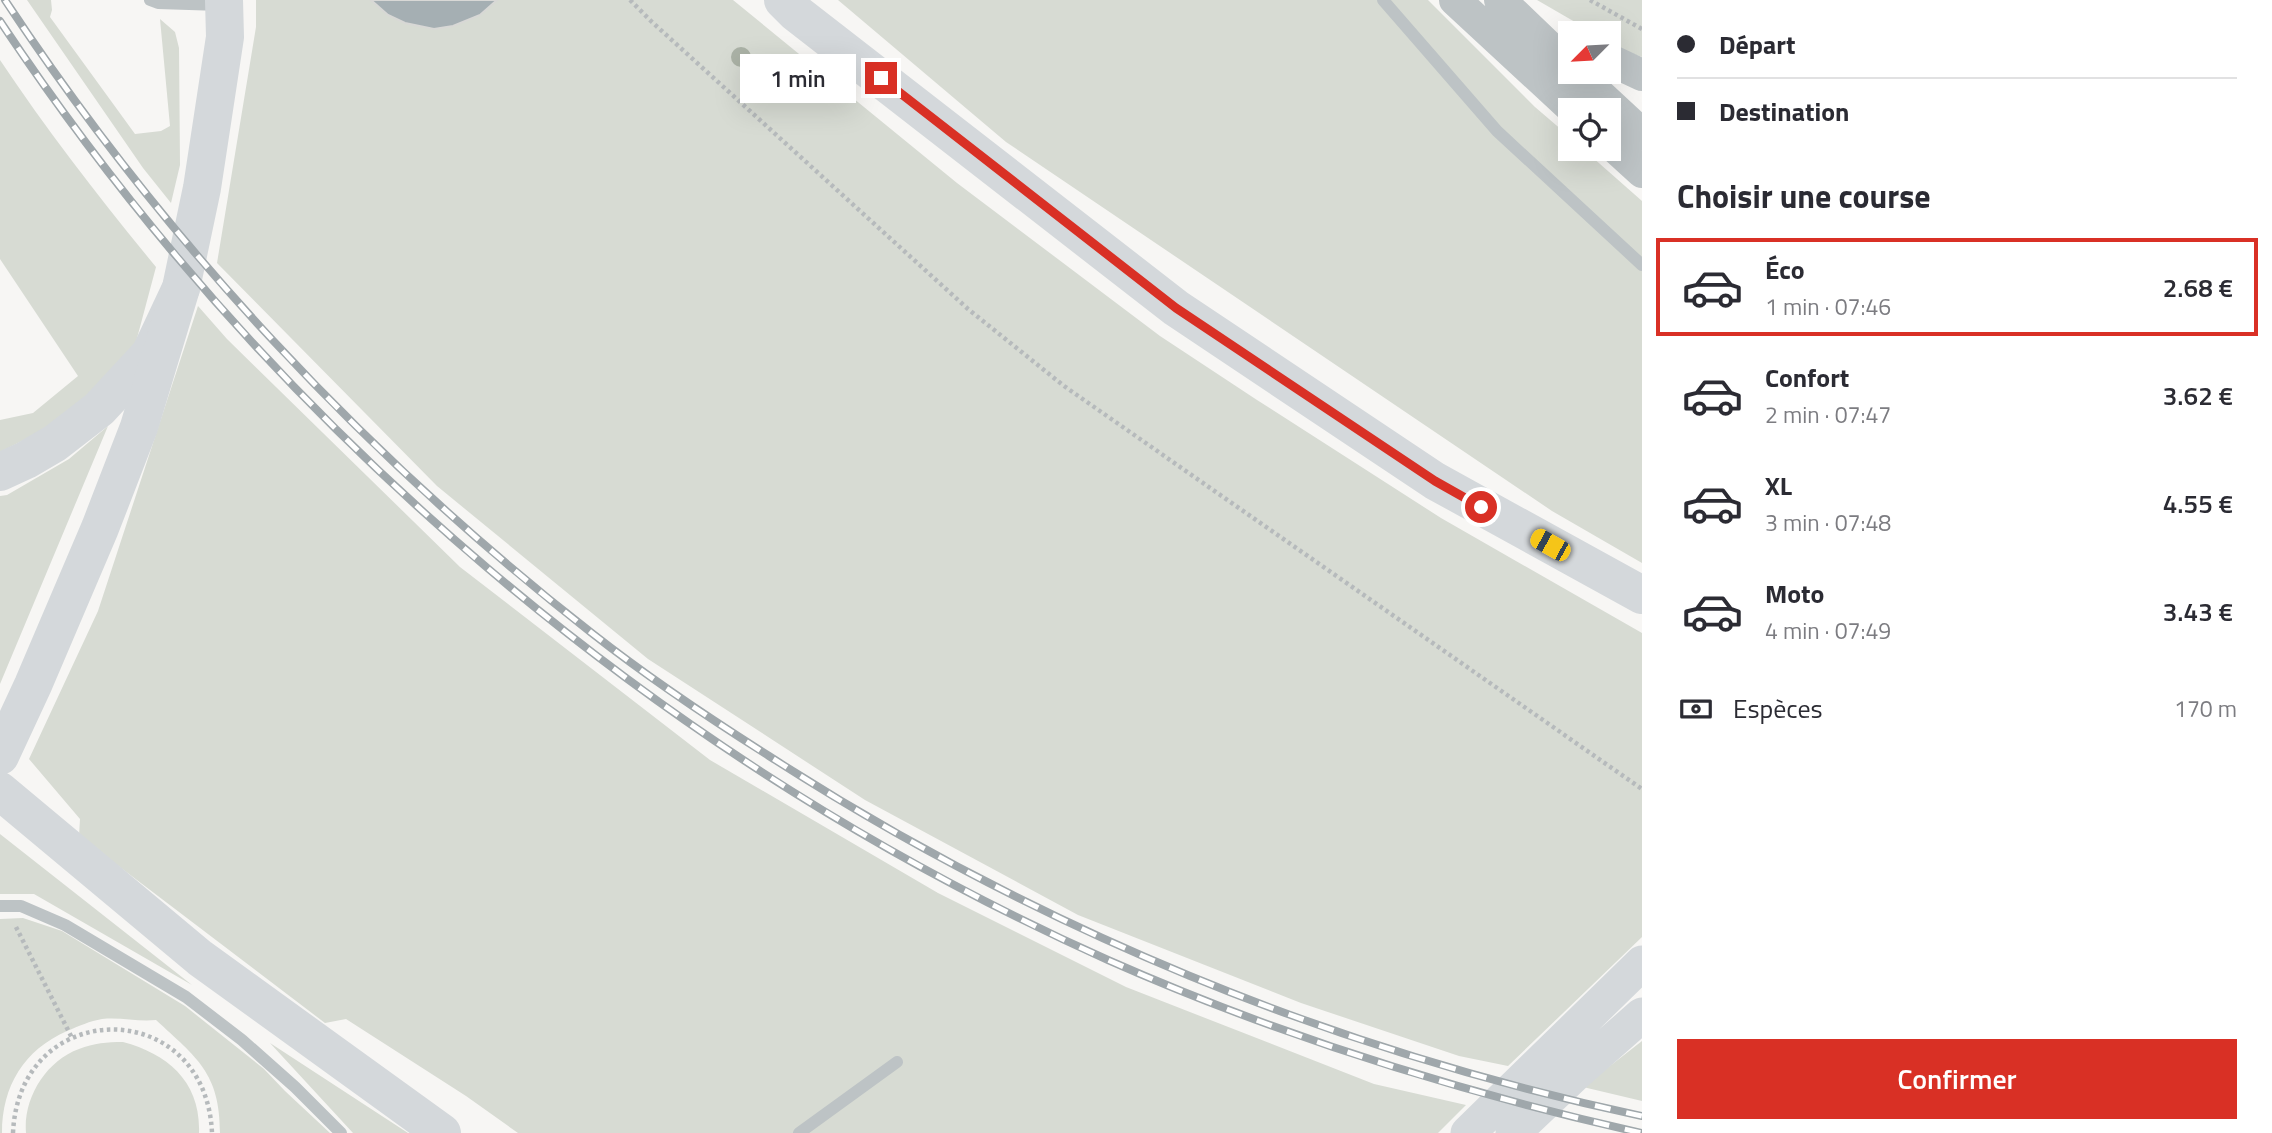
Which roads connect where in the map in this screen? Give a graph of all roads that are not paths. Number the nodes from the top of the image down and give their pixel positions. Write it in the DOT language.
graph roads {
  1 [pos="150,0"];
  2 [pos="783,0"];
  3 [pos="1383,0"];
  4 [pos="1455,0"];
  5 [pos="1500,0"];
  6 [pos="1512,0"];
  7 [pos="224,3"];
  8 [pos="1558,33"];
  9 [pos="1558,56"];
  10 [pos="1621,65"];
  11 [pos="1642,75"];
  12 [pos="1588,84"];
  13 [pos="1561,98"];
  14 [pos="1642,134"];
  15 [pos="1621,153"];
  16 [pos="1642,172"];
  17 [pos="1642,265"];
  18 [pos="181,288"];
  19 [pos="0,472"];
  20 [pos="1642,596"];
  21 [pos="0,756"];
  22 [pos="0,791"];
  23 [pos="0,906"];
  24 [pos="1642,963"];
  25 [pos="1642,1015"];
  26 [pos="897,1062"];
  27 [pos="341,1133"];
  28 [pos="442,1133"];
  29 [pos="799,1133"];
  30 [pos="1468,1133"];
  31 [pos="1513,1133"];
  1 -- 7 [label="lane"];
  2 -- 20 [label="main road"];
  3 -- 17 [label="lane"];
  4 -- 13 [label="street"];
  5 -- 9 [label="street"];
  6 -- 8 [label="street"];
  7 -- 18 [label="main road"];
  10 -- 11 [label="street"];
  12 -- 14 [label="street"];
  15 -- 16 [label="street"];
  18 -- 19 [label="main road"];
  18 -- 21 [label="main road"];
  22 -- 28 [label="main road"];
  23 -- 27 [label="lane"];
  24 -- 30 [label="main road"];
  25 -- 31 [label="main road"];
  26 -- 29 [label="lane"];
}
